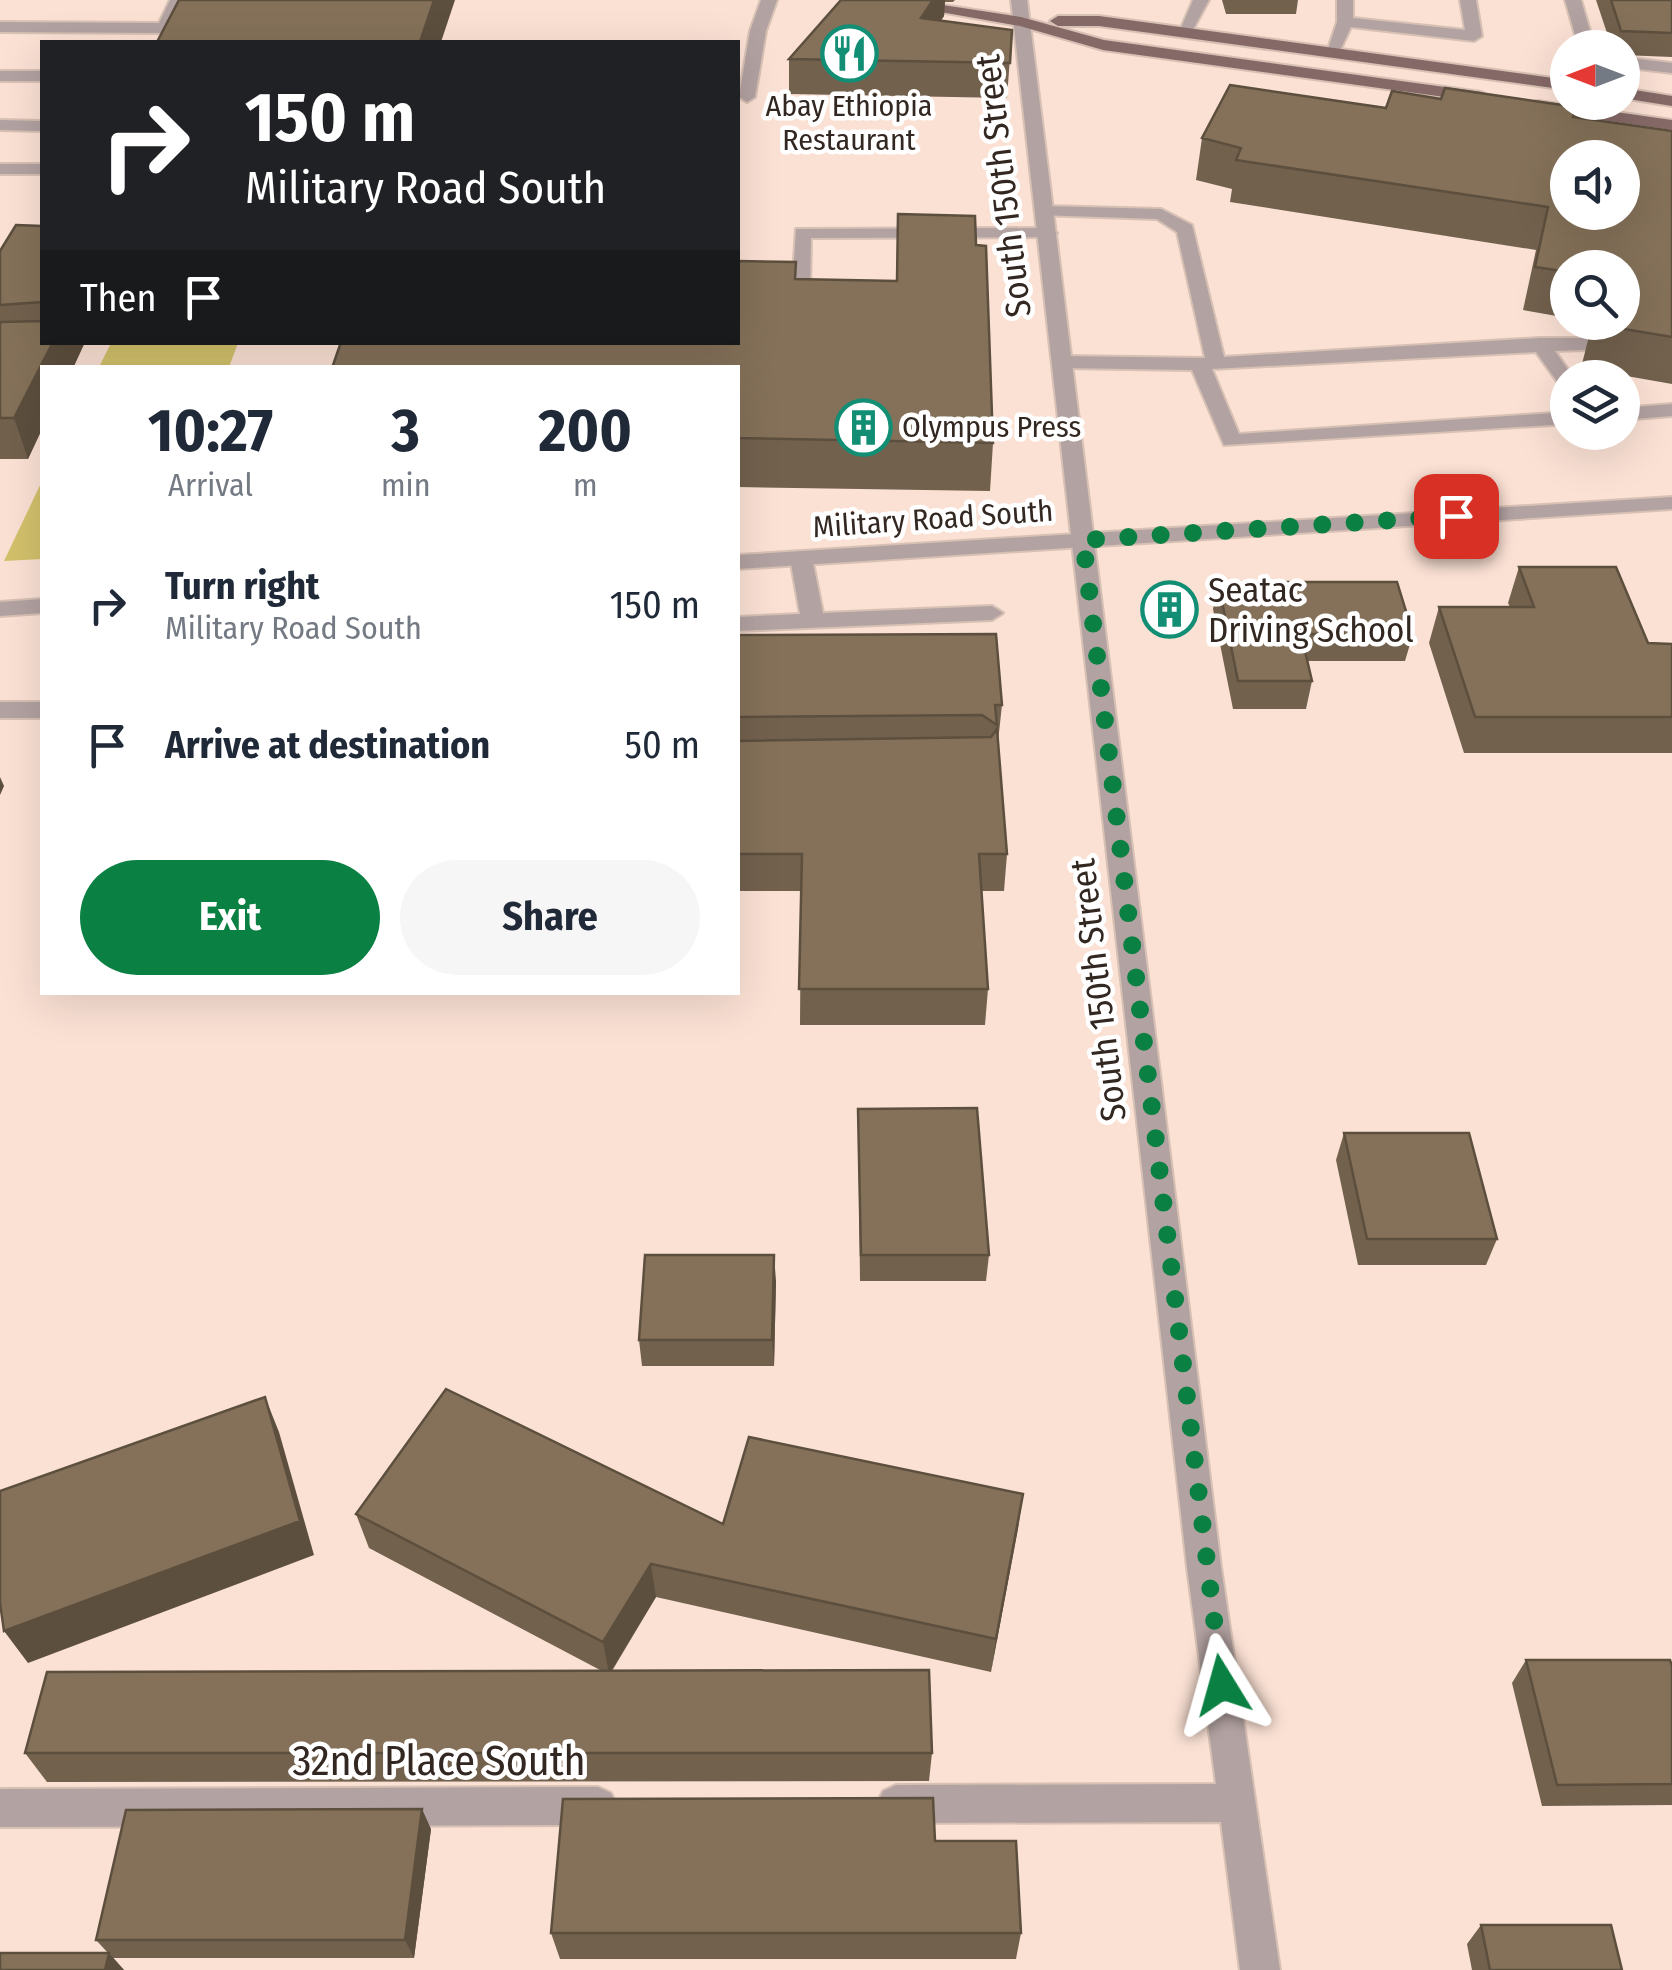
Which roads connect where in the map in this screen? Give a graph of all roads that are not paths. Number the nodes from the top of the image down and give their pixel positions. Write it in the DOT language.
graph roads {
  1 [pos="178,0"];
  2 [pos="769,0"];
  3 [pos="881,0"];
  4 [pos="1335,0"];
  5 [pos="1346,0"];
  6 [pos="1468,0"];
  7 [pos="1572,0"];
  8 [pos="1195,1"];
  9 [pos="1020,11"];
  10 [pos="1345,22"];
  11 [pos="0,26"];
  12 [pos="1581,30"];
  13 [pos="1184,32"];
  14 [pos="1332,52"];
  15 [pos="1640,64"];
  16 [pos="1672,68"];
  17 [pos="0,76"];
  18 [pos="40,76"];
  19 [pos="1550,82"];
  20 [pos="1640,96"];
  21 [pos="747,97"];
  22 [pos="1495,100"];
  23 [pos="1672,101"];
  24 [pos="1514,102"];
  25 [pos="0,126"];
  26 [pos="40,126"];
  27 [pos="1672,126"];
  28 [pos="0,169"];
  29 [pos="40,169"];
  30 [pos="1047,222"];
  31 [pos="801,293"];
  32 [pos="1540,344"];
  33 [pos="1585,344"];
  34 [pos="1551,360"];
  35 [pos="1062,362"];
  36 [pos="1208,363"];
  37 [pos="1672,410"];
  38 [pos="1640,413"];
  39 [pos="1550,419"];
  40 [pos="1672,503"];
  41 [pos="1083,540"];
  42 [pos="802,558"];
  43 [pos="740,562"];
  44 [pos="40,606"];
  45 [pos="0,609"];
  46 [pos="992,613"];
  47 [pos="813,620"];
  48 [pos="740,624"];
  49 [pos="0,710"];
  50 [pos="40,710"];
  51 [pos="1239,1802"];
  52 [pos="858,1804"];
  53 [pos="638,1806"];
  54 [pos="0,1808"];
  55 [pos="1260,1970"];
  1 -- 11 [label="street"];
  2 -- 21 [label="street"];
  3 -- 9 [label="main road"];
  4 -- 10 [label="street"];
  5 -- 10 [label="street"];
  6 -- 10 [label="street"];
  7 -- 12 [label="street"];
  8 -- 13 [label="street"];
  9 -- 13 [label="main road"];
  9 -- 22 [label="main road"];
  9 -- 30 [label="street, South 150th Street"];
  10 -- 14 [label="street"];
  13 -- 14 [label="main road"];
  14 -- 19 [label="main road"];
  15 -- 16 [label="street"];
  17 -- 18 [label="street"];
  20 -- 23 [label="main road"];
  24 -- 27 [label="main road"];
  25 -- 26 [label="street"];
  28 -- 29 [label="street"];
  30 -- 31 [label="street"];
  30 -- 35 [label="street, South 150th Street"];
  30 -- 36 [label="street"];
  32 -- 33 [label="street"];
  32 -- 34 [label="street"];
  32 -- 36 [label="street"];
  35 -- 36 [label="street"];
  35 -- 41 [label="street, South 150th Street"];
  36 -- 39 [label="street"];
  37 -- 38 [label="street"];
  40 -- 41 [label="street, Military Road South"];
  41 -- 42 [label="street, Military Road South"];
  41 -- 51 [label="street, South 150th Street"];
  42 -- 43 [label="street, Military Road South"];
  42 -- 47 [label="street"];
  44 -- 45 [label="street"];
  46 -- 47 [label="street"];
  47 -- 48 [label="street"];
  49 -- 50 [label="street"];
  51 -- 52 [label="street"];
  51 -- 55 [label="street, South 150th Street"];
  53 -- 54 [label="street, 32nd Place South"];
}
